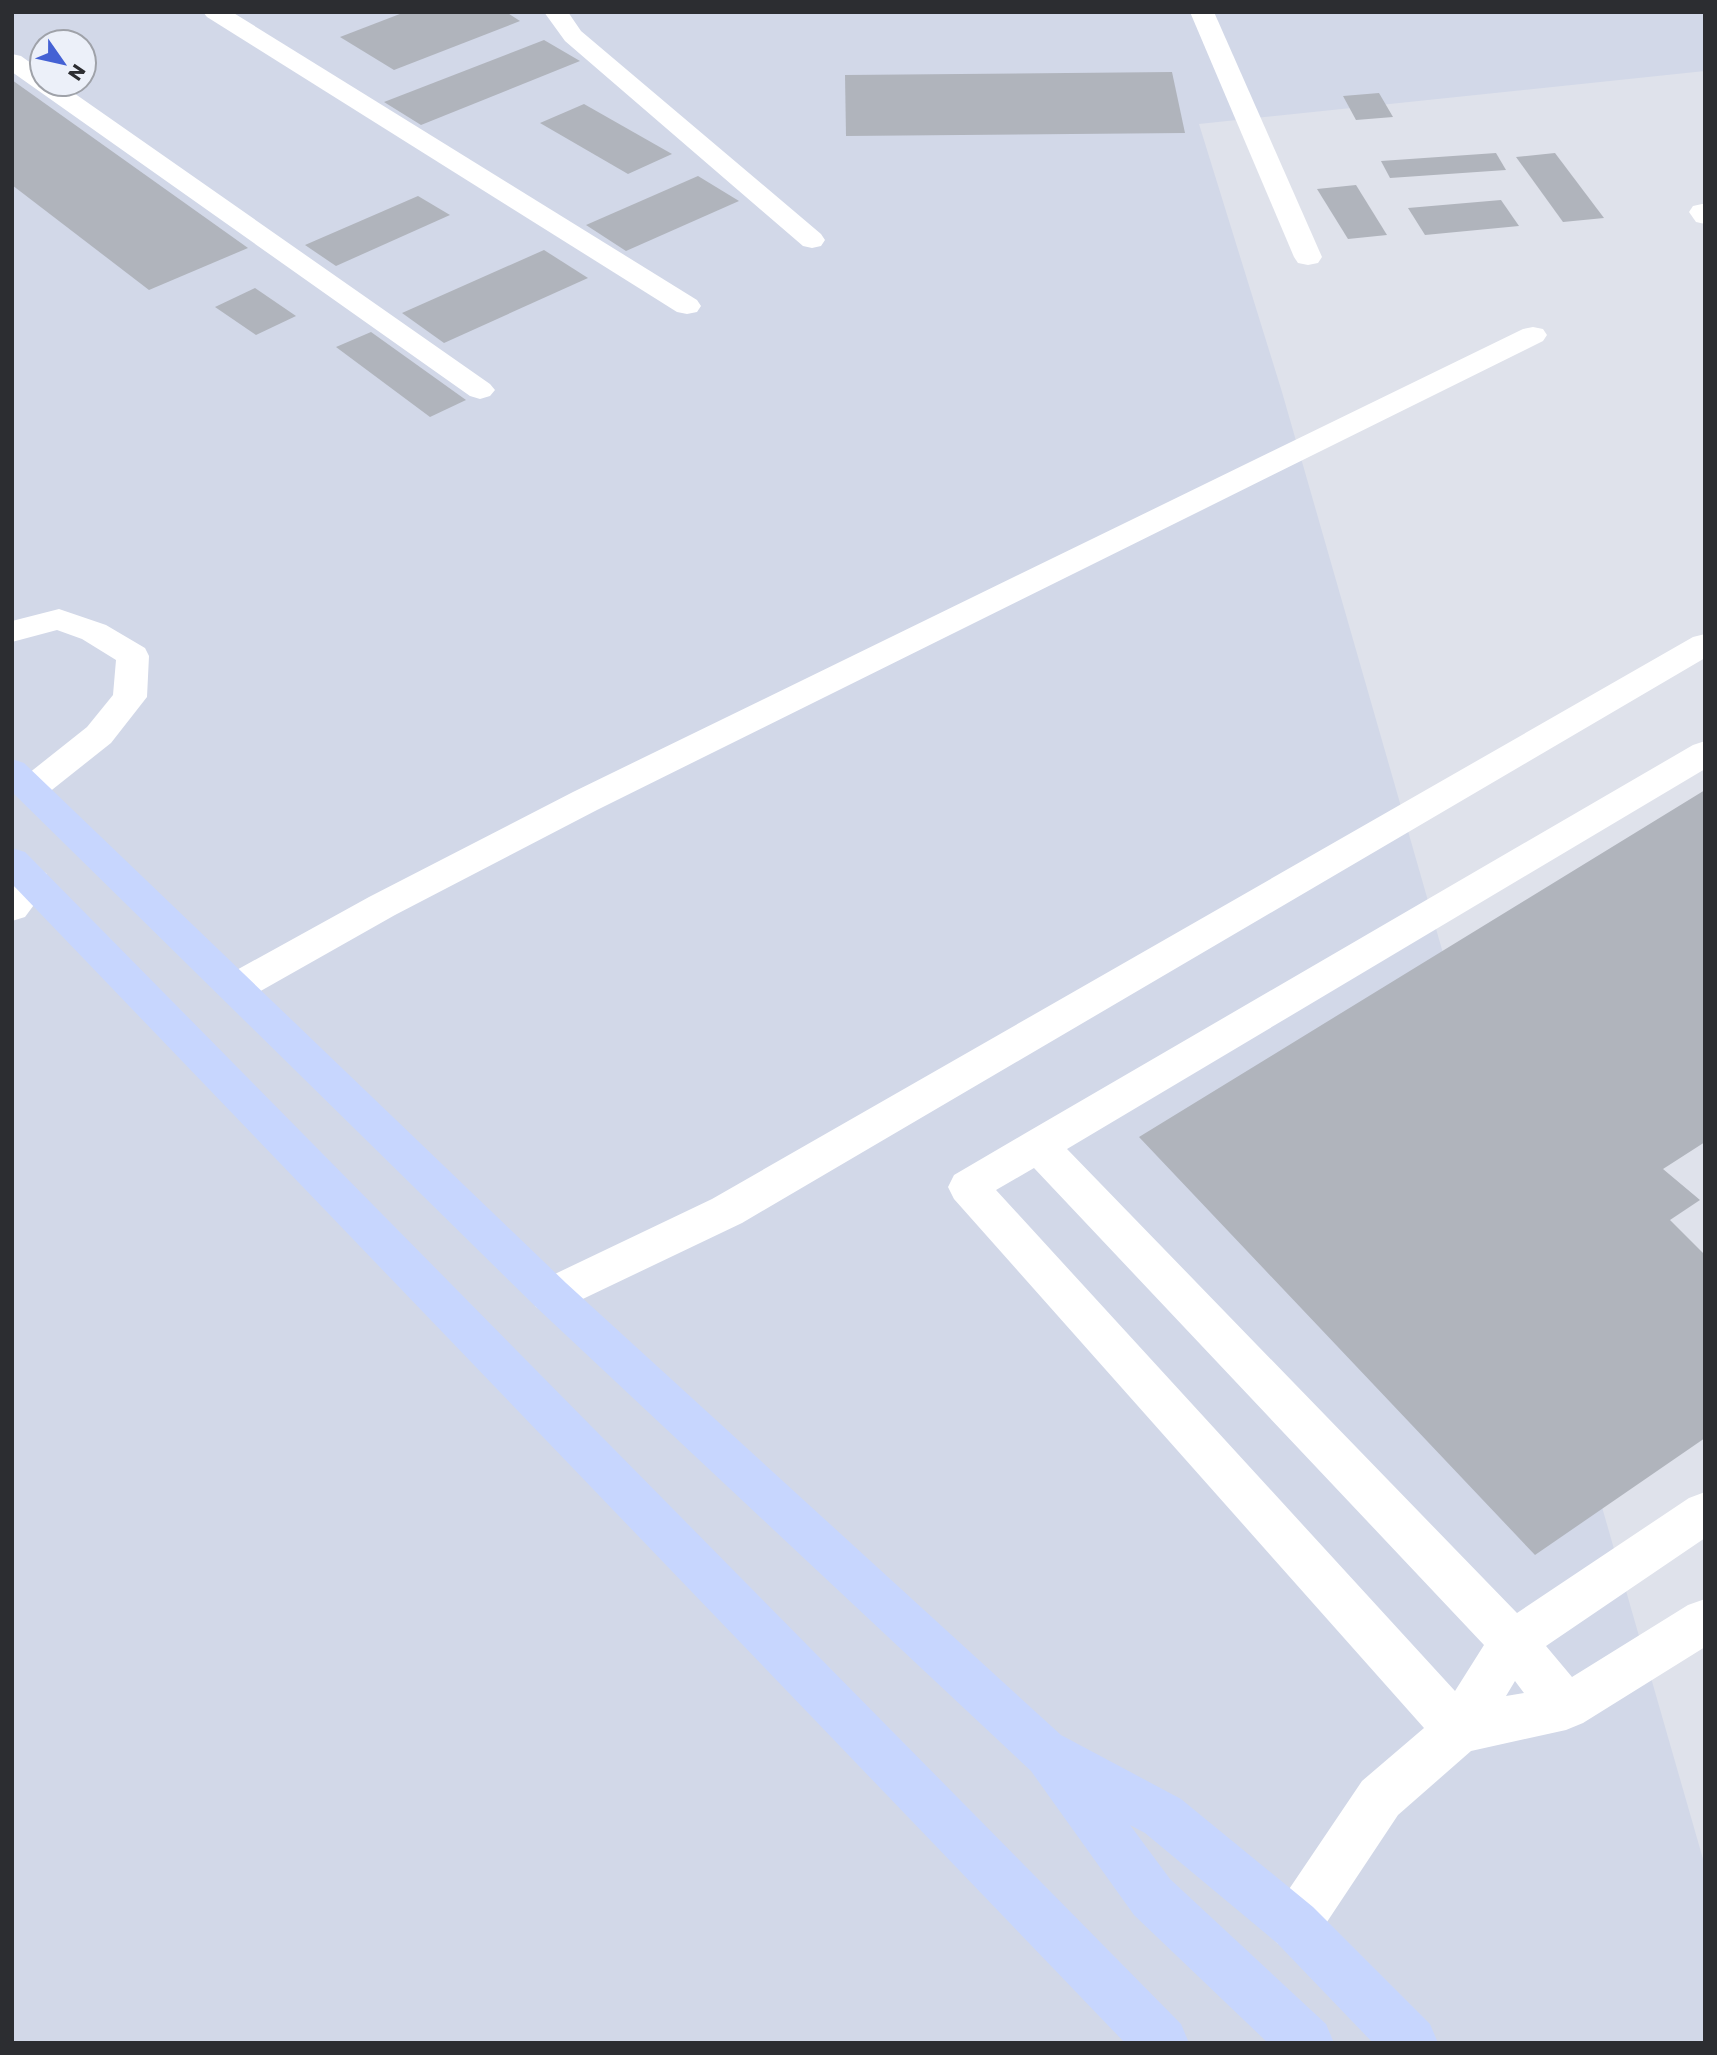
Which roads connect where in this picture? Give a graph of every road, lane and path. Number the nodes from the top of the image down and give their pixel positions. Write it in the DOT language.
graph roads {
  1 [pos="215,12"];
  2 [pos="556,12"];
  3 [pos="1202,12"];
  4 [pos="12,61"];
  5 [pos="28,72"];
  6 [pos="65,98"];
  7 [pos="812,240"];
  8 [pos="1308,257"];
  9 [pos="687,306"];
  10 [pos="1533,335"];
  11 [pos="480,390"];
  12 [pos="12,632"];
  13 [pos="1705,644"];
  14 [pos="1705,753"];
  15 [pos="22,780"];
  16 [pos="19,884"];
  17 [pos="237,987"];
  18 [pos="1038,1145"];
  19 [pos="551,1294"];
  20 [pos="1705,1512"];
  21 [pos="1705,1621"];
  22 [pos="1513,1643"];
  23 [pos="1566,1707"];
  24 [pos="1458,1730"];
  25 [pos="1044,1752"];
  26 [pos="1295,1925"];
  27 [pos="1161,2043"];
  28 [pos="1307,2043"];
  29 [pos="1411,2043"];
  1 -- 9 [label="street"];
  2 -- 7 [label="street"];
  3 -- 8 [label="street"];
  4 -- 5 [label="street"];
  6 -- 11 [label="street"];
  10 -- 17 [label="street"];
  12 -- 15 [label="street"];
  13 -- 19 [label="street"];
  14 -- 18 [label="street"];
  15 -- 17 [label="main road"];
  16 -- 27 [label="main road"];
  17 -- 19 [label="main road"];
  18 -- 22 [label="street"];
  18 -- 24 [label="street"];
  19 -- 25 [label="main road"];
  20 -- 22 [label="street"];
  21 -- 23 [label="street"];
  22 -- 23 [label="street"];
  22 -- 24 [label="street"];
  23 -- 24 [label="street"];
  24 -- 26 [label="street"];
  25 -- 26 [label="main road"];
  25 -- 28 [label="main road"];
  26 -- 29 [label="main road"];
}
